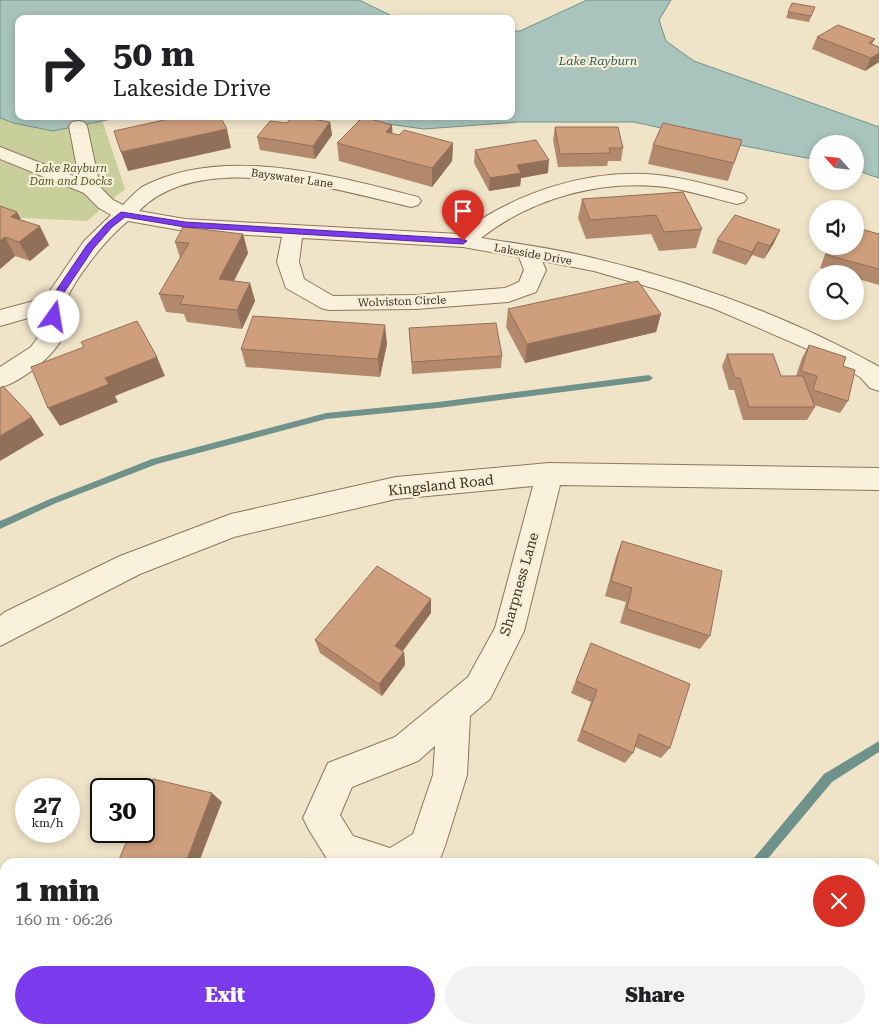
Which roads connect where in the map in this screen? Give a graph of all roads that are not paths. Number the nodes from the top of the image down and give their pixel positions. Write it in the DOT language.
graph roads {
  1 [pos="78,126"];
  2 [pos="0,152"];
  3 [pos="92,188"];
  4 [pos="738,198"];
  5 [pos="411,201"];
  6 [pos="124,214"];
  7 [pos="293,230"];
  8 [pos="463,241"];
  9 [pos="528,252"];
  10 [pos="53,303"];
  11 [pos="0,318"];
  12 [pos="0,379"];
  13 [pos="879,382"];
  14 [pos="548,474"];
  15 [pos="879,480"];
  16 [pos="0,632"];
  17 [pos="454,709"];
  18 [pos="366,858"];
  19 [pos="408,858"];
  1 -- 3 [label="street"];
  2 -- 3 [label="street, Lakeside Drive"];
  3 -- 6 [label="street, Lakeside Drive"];
  4 -- 8 [label="street"];
  5 -- 6 [label="street, Bayswater Lane"];
  6 -- 7 [label="street, Lakeside Drive"];
  6 -- 10 [label="street, Bayswater Lane"];
  7 -- 8 [label="street, Lakeside Drive"];
  7 -- 9 [label="street, Wolviston Circle"];
  8 -- 9 [label="street, Lakeside Drive"];
  9 -- 13 [label="street, Lakeside Drive"];
  10 -- 11 [label="street"];
  10 -- 12 [label="street"];
  14 -- 15 [label="street, Kingsland Road"];
  14 -- 16 [label="street, Kingsland Road"];
  14 -- 17 [label="street, Sharpness Lane"];
  17 -- 18 [label="street, Sharpness Lane"];
  17 -- 19 [label="street"];
}
